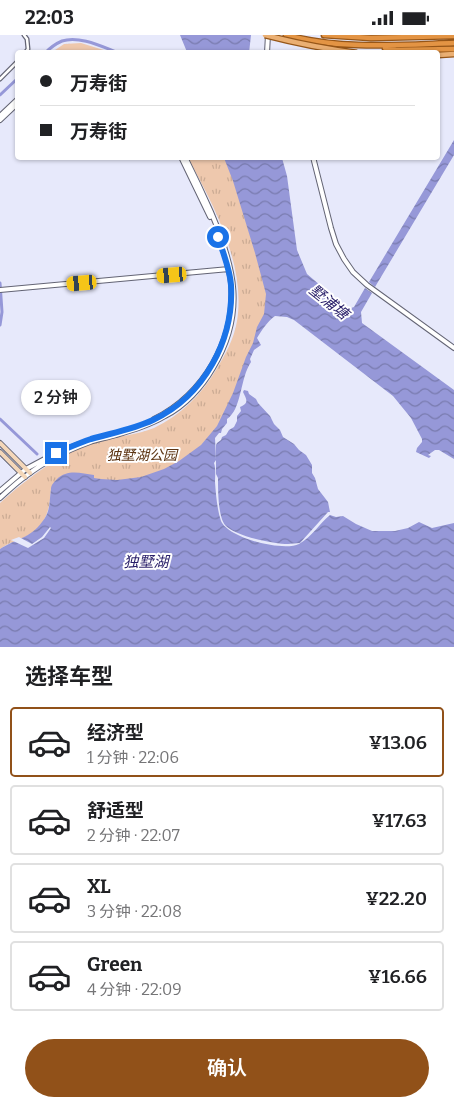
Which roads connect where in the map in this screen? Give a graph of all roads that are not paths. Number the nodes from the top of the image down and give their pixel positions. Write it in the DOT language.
graph roads {
  1 [pos="24,35"];
  2 [pos="267,35"];
  3 [pos="286,35"];
  4 [pos="324,35"];
  5 [pos="428,35"];
  6 [pos="454,36"];
  7 [pos="410,37"];
  8 [pos="454,43"];
  9 [pos="372,46"];
  10 [pos="454,49"];
  11 [pos="27,50"];
  12 [pos="267,50"];
  13 [pos="337,50"];
  14 [pos="454,54"];
  15 [pos="440,55"];
  16 [pos="15,64"];
  17 [pos="0,79"];
  18 [pos="15,102"];
  19 [pos="15,106"];
  20 [pos="0,116"];
  21 [pos="0,121"];
  22 [pos="184,160"];
  23 [pos="315,160"];
  24 [pos="230,269"];
  25 [pos="0,290"];
  26 [pos="454,348"];
  27 [pos="0,443"];
  28 [pos="0,452"];
  29 [pos="28,471"];
  30 [pos="21,473"];
  31 [pos="25,477"];
  32 [pos="0,491"];
  33 [pos="0,498"];
  1 -- 11 [label="street"];
  2 -- 12 [label="street"];
  2 -- 13 [label="main road, bridge"];
  3 -- 9 [label="highway"];
  4 -- 7 [label="highway"];
  5 -- 7 [label="highway"];
  6 -- 7 [label="highway"];
  8 -- 9 [label="highway"];
  9 -- 10 [label="highway"];
  14 -- 15 [label="main road"];
  16 -- 17 [label="street"];
  18 -- 20 [label="street"];
  19 -- 21 [label="street"];
  22 -- 24 [label="street"];
  23 -- 26 [label="street"];
  24 -- 25 [label="street"];
  24 -- 29 [label="street"];
  27 -- 29 [label="main road"];
  28 -- 30 [label="main road"];
  29 -- 30 [label="street"];
  29 -- 31 [label="street"];
  30 -- 31 [label="main road"];
  30 -- 32 [label="street"];
  31 -- 33 [label="street"];
}
